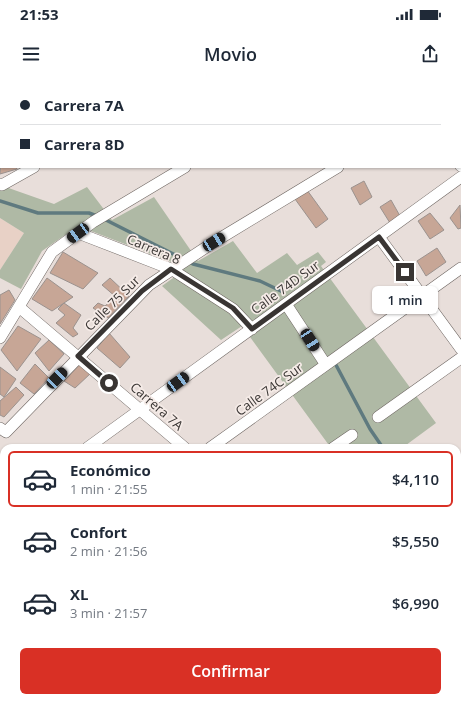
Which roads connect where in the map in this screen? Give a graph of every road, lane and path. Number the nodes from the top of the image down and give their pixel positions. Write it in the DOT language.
graph roads {
  1 [pos="32,168"];
  2 [pos="183,168"];
  3 [pos="336,168"];
  4 [pos="461,177"];
  5 [pos="1,185"];
  6 [pos="78,233"];
  7 [pos="379,237"];
  8 [pos="175,267"];
  9 [pos="461,268"];
  10 [pos="422,296"];
  11 [pos="286,304"];
  12 [pos="19,307"];
  13 [pos="252,329"];
  14 [pos="0,338"];
  15 [pos="461,349"];
  16 [pos="78,356"];
  17 [pos="461,358"];
  18 [pos="326,365"];
  19 [pos="140,409"];
  20 [pos="378,417"];
  21 [pos="3,430"];
  22 [pos="352,435"];
  23 [pos="92,444"];
  24 [pos="180,444"];
  25 [pos="216,444"];
  26 [pos="339,444"];
  1 -- 5 [label="street"];
  2 -- 6 [label="street"];
  3 -- 8 [label="street, Calle 75 Sur"];
  4 -- 7 [label="street, Calle 74D Sur"];
  6 -- 8 [label="street, Carrera 8"];
  6 -- 12 [label="street"];
  7 -- 10 [label="street"];
  7 -- 11 [label="street, Calle 74D Sur"];
  8 -- 13 [label="street, Carrera 8"];
  8 -- 16 [label="street, Calle 75 Sur"];
  9 -- 10 [label="street, Calle 74C Sur"];
  10 -- 15 [label="street"];
  10 -- 18 [label="street, Calle 74C Sur"];
  11 -- 13 [label="street, Calle 74D Sur"];
  11 -- 18 [label="street"];
  12 -- 14 [label="street"];
  12 -- 16 [label="street, Carrera 7A"];
  13 -- 19 [label="street, Calle 74D Sur"];
  16 -- 19 [label="street, Carrera 7A"];
  16 -- 21 [label="street, Calle 75 Sur"];
  17 -- 20 [label="street"];
  18 -- 25 [label="street, Calle 74C Sur"];
  19 -- 23 [label="street, Calle 74D Sur"];
  19 -- 24 [label="street, Carrera 7A"];
  22 -- 26 [label="street"];
}
